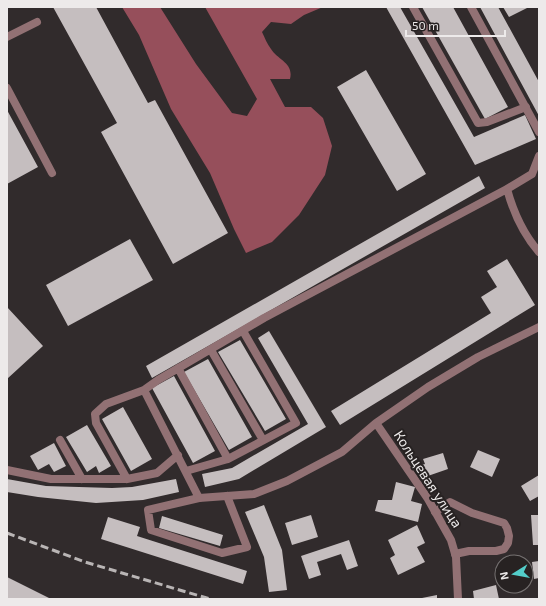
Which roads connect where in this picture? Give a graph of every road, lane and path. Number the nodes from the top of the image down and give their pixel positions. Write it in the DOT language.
graph roads {
  1 [pos="413,7"];
  2 [pos="471,7"];
  3 [pos="37,22"];
  4 [pos="7,37"];
  5 [pos="7,88"];
  6 [pos="526,107"];
  7 [pos="539,132"];
  8 [pos="539,156"];
  9 [pos="52,172"];
  10 [pos="507,189"];
  11 [pos="539,252"];
  12 [pos="539,327"];
  13 [pos="243,331"];
  14 [pos="211,350"];
  15 [pos="178,368"];
  16 [pos="144,390"];
  17 [pos="376,423"];
  18 [pos="60,440"];
  19 [pos="263,440"];
  20 [pos="178,455"];
  21 [pos="228,459"];
  22 [pos="7,470"];
  23 [pos="186,471"];
  24 [pos="82,479"];
  25 [pos="127,480"];
  26 [pos="226,496"];
  27 [pos="199,498"];
  28 [pos="435,512"];
  29 [pos="455,554"];
  30 [pos="458,599"];
  1 -- 6 [label="street"];
  2 -- 6 [label="street"];
  3 -- 4 [label="street"];
  5 -- 9 [label="street"];
  6 -- 7 [label="street"];
  8 -- 10 [label="street"];
  10 -- 11 [label="street"];
  10 -- 13 [label="street"];
  12 -- 17 [label="street, Кольцевая улица"];
  13 -- 14 [label="street"];
  13 -- 19 [label="street"];
  14 -- 15 [label="street"];
  14 -- 19 [label="street"];
  15 -- 16 [label="street"];
  15 -- 21 [label="street"];
  16 -- 20 [label="street"];
  16 -- 25 [label="street"];
  17 -- 26 [label="street, Кольцевая улица"];
  17 -- 28 [label="street, Кольцевая улица"];
  18 -- 24 [label="street"];
  19 -- 21 [label="street"];
  20 -- 23 [label="street"];
  20 -- 25 [label="street"];
  21 -- 23 [label="street"];
  22 -- 24 [label="street"];
  23 -- 27 [label="street"];
  24 -- 25 [label="street"];
  26 -- 27 [label="street, Кольцевая улица"];
  26 -- 27 [label="street, Кольцевая улица"];
  28 -- 29 [label="street, Кольцевая улица"];
  28 -- 29 [label="street"];
  29 -- 30 [label="street, Кольцевая улица"];
}
